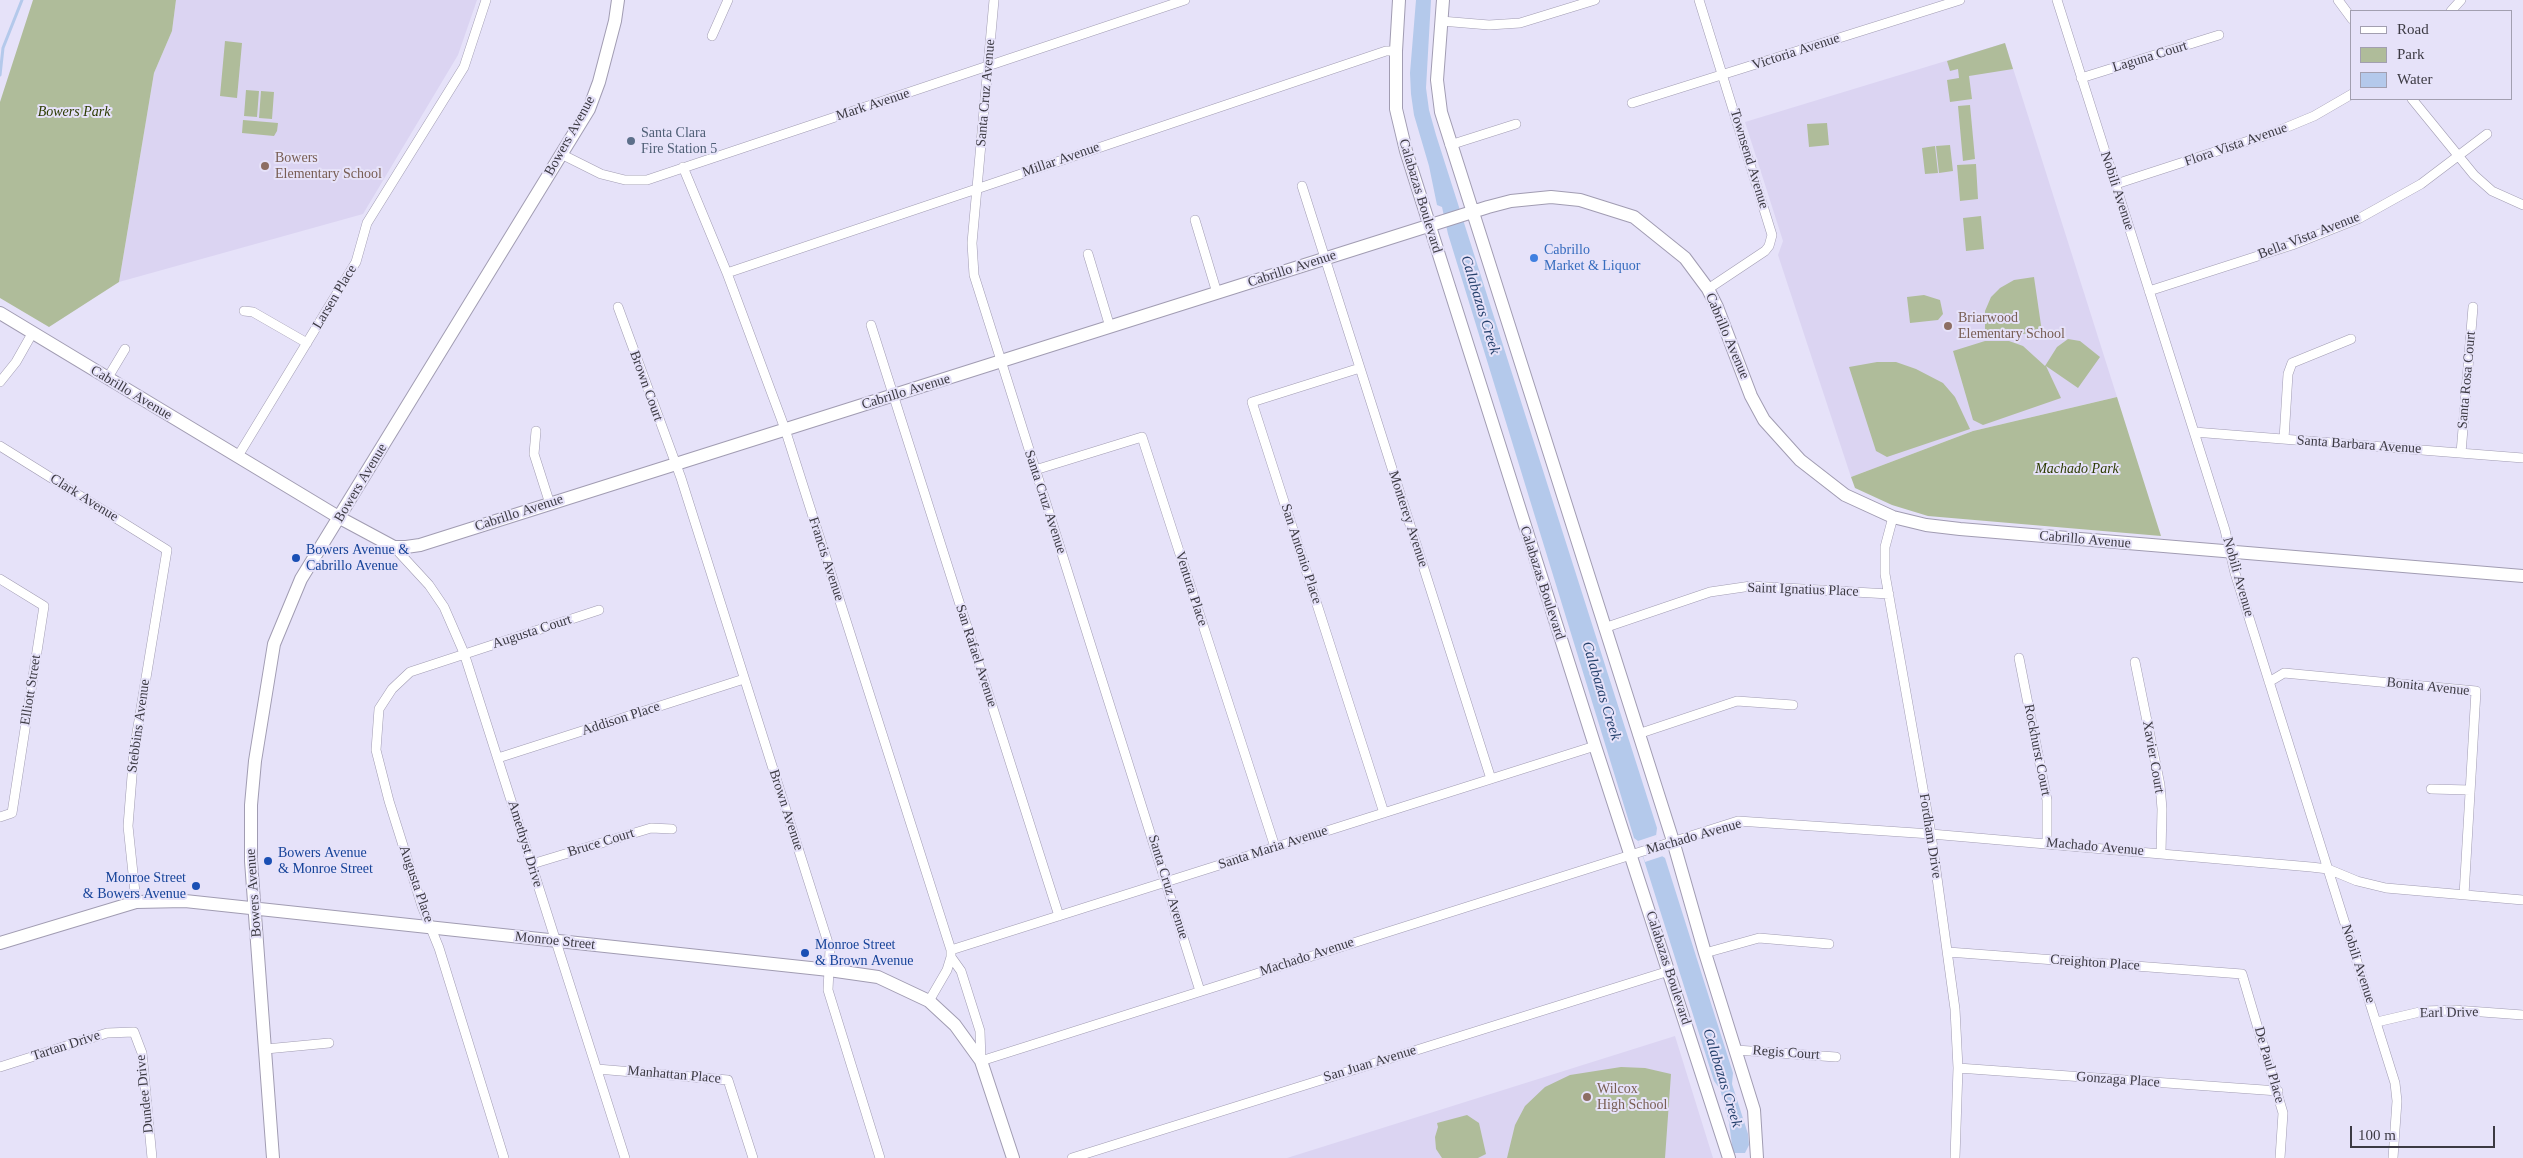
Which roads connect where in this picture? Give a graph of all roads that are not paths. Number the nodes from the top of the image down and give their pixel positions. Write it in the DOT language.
graph roads {
  1 [pos="486,0"];
  2 [pos="618,0"];
  3 [pos="728,0"];
  4 [pos="994,0"];
  5 [pos="1185,0"];
  6 [pos="1399,0"];
  7 [pos="1443,0"];
  8 [pos="1595,0"];
  9 [pos="1699,0"];
  10 [pos="1960,0"];
  11 [pos="2057,0"];
  12 [pos="2338,0"];
  13 [pos="2461,0"];
  14 [pos="2452,10"];
  15 [pos="2350,16"];
  16 [pos="1441,22"];
  17 [pos="2219,35"];
  18 [pos="712,36"];
  19 [pos="1396,51"];
  20 [pos="989,66"];
  21 [pos="1723,75"];
  22 [pos="2081,78"];
  23 [pos="2350,95"];
  24 [pos="2413,100"];
  25 [pos="1632,103"];
  26 [pos="1516,124"];
  27 [pos="2488,134"];
  28 [pos="1450,145"];
  29 [pos="561,154"];
  30 [pos="2458,158"];
  31 [pos="682,167"];
  32 [pos="2116,184"];
  33 [pos="1302,186"];
  34 [pos="977,188"];
  35 [pos="2523,204"];
  36 [pos="1472,212"];
  37 [pos="1195,220"];
  38 [pos="1428,226"];
  39 [pos="1088,254"];
  40 [pos="1324,259"];
  41 [pos="727,273"];
  42 [pos="1708,289"];
  43 [pos="2149,291"];
  44 [pos="1217,293"];
  45 [pos="618,307"];
  46 [pos="2472,307"];
  47 [pos="244,311"];
  48 [pos="0,313"];
  49 [pos="871,325"];
  50 [pos="1110,327"];
  51 [pos="32,332"];
  52 [pos="2351,339"];
  53 [pos="307,343"];
  54 [pos="126,349"];
  55 [pos="1000,362"];
  56 [pos="1360,368"];
  57 [pos="107,380"];
  58 [pos="0,382"];
  59 [pos="893,396"];
  60 [pos="785,429"];
  61 [pos="536,430"];
  62 [pos="2194,432"];
  63 [pos="2284,440"];
  64 [pos="0,446"];
  65 [pos="2461,453"];
  66 [pos="238,456"];
  67 [pos="2523,458"];
  68 [pos="676,464"];
  69 [pos="1035,470"];
  70 [pos="550,504"];
  71 [pos="1893,517"];
  72 [pos="340,518"];
  73 [pos="394,547"];
  74 [pos="167,550"];
  75 [pos="2230,551"];
  76 [pos="2523,576"];
  77 [pos="0,579"];
  78 [pos="1889,594"];
  79 [pos="599,610"];
  80 [pos="1604,628"];
  81 [pos="464,654"];
  82 [pos="2019,658"];
  83 [pos="2135,662"];
  84 [pos="744,679"];
  85 [pos="2269,682"];
  86 [pos="1793,705"];
  87 [pos="1638,734"];
  88 [pos="1595,746"];
  89 [pos="498,758"];
  90 [pos="1491,779"];
  91 [pos="2431,789"];
  92 [pos="2470,790"];
  93 [pos="1384,813"];
  94 [pos="0,816"];
  95 [pos="672,828"];
  96 [pos="1931,834"];
  97 [pos="1673,841"];
  98 [pos="2047,844"];
  99 [pos="1274,848"];
  100 [pos="1636,853"];
  101 [pos="2161,853"];
  102 [pos="532,864"];
  103 [pos="2328,869"];
  104 [pos="1167,882"];
  105 [pos="2464,895"];
  106 [pos="2523,900"];
  107 [pos="136,902"];
  108 [pos="256,908"];
  109 [pos="1059,916"];
  110 [pos="431,927"];
  111 [pos="555,941"];
  112 [pos="0,943"];
  113 [pos="1829,944"];
  114 [pos="1948,952"];
  115 [pos="951,953"];
  116 [pos="1705,953"];
  117 [pos="829,970"];
  118 [pos="1669,971"];
  119 [pos="2242,974"];
  120 [pos="1200,991"];
  121 [pos="929,1001"];
  122 [pos="2523,1016"];
  123 [pos="2377,1022"];
  124 [pos="134,1032"];
  125 [pos="330,1043"];
  126 [pos="266,1049"];
  127 [pos="1736,1050"];
  128 [pos="1836,1057"];
  129 [pos="981,1061"];
  130 [pos="0,1067"];
  131 [pos="1958,1068"];
  132 [pos="597,1069"];
  133 [pos="2278,1091"];
  134 [pos="152,1158"];
  135 [pos="273,1158"];
  136 [pos="504,1158"];
  137 [pos="625,1158"];
  138 [pos="754,1158"];
  139 [pos="880,1158"];
  140 [pos="1013,1158"];
  141 [pos="1072,1158"];
  142 [pos="1729,1158"];
  143 [pos="1757,1158"];
  144 [pos="1955,1158"];
  145 [pos="2280,1158"];
  146 [pos="2393,1158"];
  1 -- 53 [label="street, Larsen Place"];
  2 -- 29 [label="street, Bowers Avenue"];
  3 -- 18 [label="street"];
  4 -- 20 [label="street, Santa Cruz Avenue"];
  5 -- 20 [label="street, Mark Avenue"];
  6 -- 19 [label="street, Calabazas Boulevard"];
  7 -- 16 [label="street"];
  8 -- 16 [label="street"];
  9 -- 21 [label="street, Townsend Avenue"];
  10 -- 21 [label="street, Victoria Avenue"];
  11 -- 22 [label="street, Nobili Avenue"];
  12 -- 15 [label="street"];
  13 -- 14 [label="street"];
  16 -- 28 [label="street"];
  17 -- 22 [label="street, Laguna Court"];
  19 -- 34 [label="street, Millar Avenue"];
  19 -- 38 [label="street, Calabazas Boulevard"];
  20 -- 31 [label="street, Mark Avenue"];
  20 -- 34 [label="street, Santa Cruz Avenue"];
  21 -- 25 [label="street, Victoria Avenue"];
  21 -- 42 [label="street, Townsend Avenue"];
  22 -- 32 [label="street, Nobili Avenue"];
  23 -- 32 [label="street, Flora Vista Avenue"];
  24 -- 30 [label="street"];
  26 -- 28 [label="street"];
  27 -- 30 [label="street, Bella Vista Avenue"];
  28 -- 36 [label="street"];
  29 -- 31 [label="street, Mark Avenue"];
  29 -- 72 [label="street, Bowers Avenue"];
  30 -- 35 [label="street"];
  30 -- 43 [label="street, Bella Vista Avenue"];
  31 -- 41 [label="street, Francis Avenue"];
  32 -- 43 [label="street, Nobili Avenue"];
  33 -- 40 [label="street, Monterey Avenue"];
  34 -- 41 [label="street, Millar Avenue"];
  34 -- 55 [label="street, Santa Cruz Avenue"];
  36 -- 38 [label="street, Cabrillo Avenue"];
  36 -- 42 [label="street, Cabrillo Avenue"];
  36 -- 80 [label="street"];
  37 -- 44 [label="street"];
  38 -- 40 [label="street, Cabrillo Avenue"];
  38 -- 88 [label="street, Calabazas Boulevard"];
  39 -- 50 [label="street"];
  40 -- 44 [label="street, Cabrillo Avenue"];
  40 -- 56 [label="street, Monterey Avenue"];
  41 -- 60 [label="street, Francis Avenue"];
  42 -- 71 [label="street, Cabrillo Avenue"];
  43 -- 62 [label="street, Nobili Avenue"];
  44 -- 50 [label="street, Cabrillo Avenue"];
  45 -- 68 [label="street, Brown Court"];
  46 -- 65 [label="street, Santa Rosa Court"];
  47 -- 53 [label="street"];
  48 -- 51 [label="street, Cabrillo Avenue"];
  49 -- 59 [label="street, San Rafael Avenue"];
  50 -- 55 [label="street, Cabrillo Avenue"];
  51 -- 57 [label="street, Cabrillo Avenue"];
  51 -- 58 [label="street"];
  52 -- 63 [label="street"];
  53 -- 66 [label="street, Larsen Place"];
  54 -- 57 [label="street"];
  55 -- 59 [label="street, Cabrillo Avenue"];
  55 -- 69 [label="street, Santa Cruz Avenue"];
  56 -- 90 [label="street, Monterey Avenue"];
  56 -- 93 [label="street, San Antonio Place"];
  57 -- 66 [label="street, Cabrillo Avenue"];
  59 -- 60 [label="street, Cabrillo Avenue"];
  59 -- 109 [label="street, San Rafael Avenue"];
  60 -- 68 [label="street, Cabrillo Avenue"];
  60 -- 115 [label="street, Francis Avenue"];
  61 -- 70 [label="street"];
  62 -- 63 [label="street, Santa Barbara Avenue"];
  62 -- 75 [label="street, Nobili Avenue"];
  63 -- 65 [label="street, Santa Barbara Avenue"];
  64 -- 74 [label="street, Clark Avenue"];
  65 -- 67 [label="street, Santa Barbara Avenue"];
  66 -- 72 [label="street, Cabrillo Avenue"];
  68 -- 70 [label="street, Cabrillo Avenue"];
  68 -- 84 [label="street, Brown Avenue"];
  69 -- 99 [label="street, Ventura Place"];
  69 -- 104 [label="street, Santa Cruz Avenue"];
  70 -- 73 [label="street, Cabrillo Avenue"];
  71 -- 75 [label="street, Cabrillo Avenue"];
  71 -- 78 [label="street, Fordham Drive"];
  72 -- 73 [label="street, Cabrillo Avenue"];
  72 -- 108 [label="street, Bowers Avenue"];
  73 -- 81 [label="street, Amethyst Drive"];
  74 -- 107 [label="street, Stebbins Avenue"];
  75 -- 76 [label="street, Cabrillo Avenue"];
  75 -- 85 [label="street, Nobili Avenue"];
  77 -- 94 [label="street, Elliott Street"];
  78 -- 80 [label="street, Saint Ignatius Place"];
  78 -- 96 [label="street, Fordham Drive"];
  79 -- 81 [label="street, Augusta Court"];
  80 -- 87 [label="street"];
  81 -- 89 [label="street, Amethyst Drive"];
  81 -- 110 [label="street, Augusta Place"];
  82 -- 98 [label="street, Rockhurst Court"];
  83 -- 101 [label="street, Xavier Court"];
  84 -- 89 [label="street, Addison Place"];
  84 -- 117 [label="street, Brown Avenue"];
  85 -- 92 [label="street, Bonita Avenue"];
  85 -- 103 [label="street, Nobili Avenue"];
  86 -- 87 [label="street"];
  87 -- 97 [label="street"];
  88 -- 90 [label="street, Santa Maria Avenue"];
  88 -- 100 [label="street, Calabazas Boulevard"];
  89 -- 102 [label="street, Amethyst Drive"];
  90 -- 93 [label="street, Santa Maria Avenue"];
  91 -- 92 [label="street"];
  92 -- 105 [label="street, Bonita Avenue"];
  93 -- 99 [label="street, Santa Maria Avenue"];
  95 -- 102 [label="street, Bruce Court"];
  96 -- 97 [label="street, Machado Avenue"];
  96 -- 98 [label="street, Machado Avenue"];
  96 -- 114 [label="street, Fordham Drive"];
  97 -- 100 [label="street, Machado Avenue"];
  97 -- 116 [label="street"];
  98 -- 101 [label="street, Machado Avenue"];
  99 -- 104 [label="street, Santa Maria Avenue"];
  100 -- 118 [label="street, Calabazas Boulevard"];
  100 -- 120 [label="street, Machado Avenue"];
  101 -- 103 [label="street, Machado Avenue"];
  102 -- 111 [label="street, Amethyst Drive"];
  103 -- 105 [label="street, Machado Avenue"];
  103 -- 123 [label="street, Nobili Avenue"];
  104 -- 109 [label="street, Santa Maria Avenue"];
  104 -- 120 [label="street, Santa Cruz Avenue"];
  105 -- 106 [label="street, Machado Avenue"];
  107 -- 108 [label="street, Monroe Street"];
  107 -- 112 [label="street, Monroe Street"];
  108 -- 110 [label="street, Monroe Street"];
  108 -- 126 [label="street, Bowers Avenue"];
  109 -- 115 [label="street, Santa Maria Avenue"];
  110 -- 111 [label="street, Monroe Street"];
  110 -- 136 [label="street, Augusta Place"];
  111 -- 117 [label="street, Monroe Street"];
  111 -- 132 [label="street, Amethyst Drive"];
  113 -- 116 [label="street"];
  114 -- 119 [label="street, Creighton Place"];
  114 -- 131 [label="street, Fordham Drive"];
  115 -- 121 [label="street"];
  115 -- 129 [label="street, Francis Avenue"];
  116 -- 127 [label="street"];
  117 -- 121 [label="street, Monroe Street"];
  117 -- 139 [label="street, Brown Avenue"];
  118 -- 141 [label="street, San Juan Avenue"];
  118 -- 142 [label="street, Calabazas Boulevard"];
  119 -- 133 [label="street, De Paul Place"];
  120 -- 129 [label="street, Machado Avenue"];
  121 -- 129 [label="street, Monroe Street"];
  122 -- 123 [label="street, Earl Drive"];
  123 -- 146 [label="street, Nobili Avenue"];
  124 -- 130 [label="street, Tartan Drive"];
  124 -- 134 [label="street, Dundee Drive"];
  125 -- 126 [label="street"];
  126 -- 135 [label="street, Bowers Avenue"];
  127 -- 128 [label="street, Regis Court"];
  127 -- 143 [label="street"];
  129 -- 140 [label="street, Monroe Street"];
  131 -- 133 [label="street, Gonzaga Place"];
  131 -- 144 [label="street, Fordham Drive"];
  132 -- 137 [label="street, Amethyst Drive"];
  132 -- 138 [label="street, Manhattan Place"];
  133 -- 145 [label="street, De Paul Place"];
}
